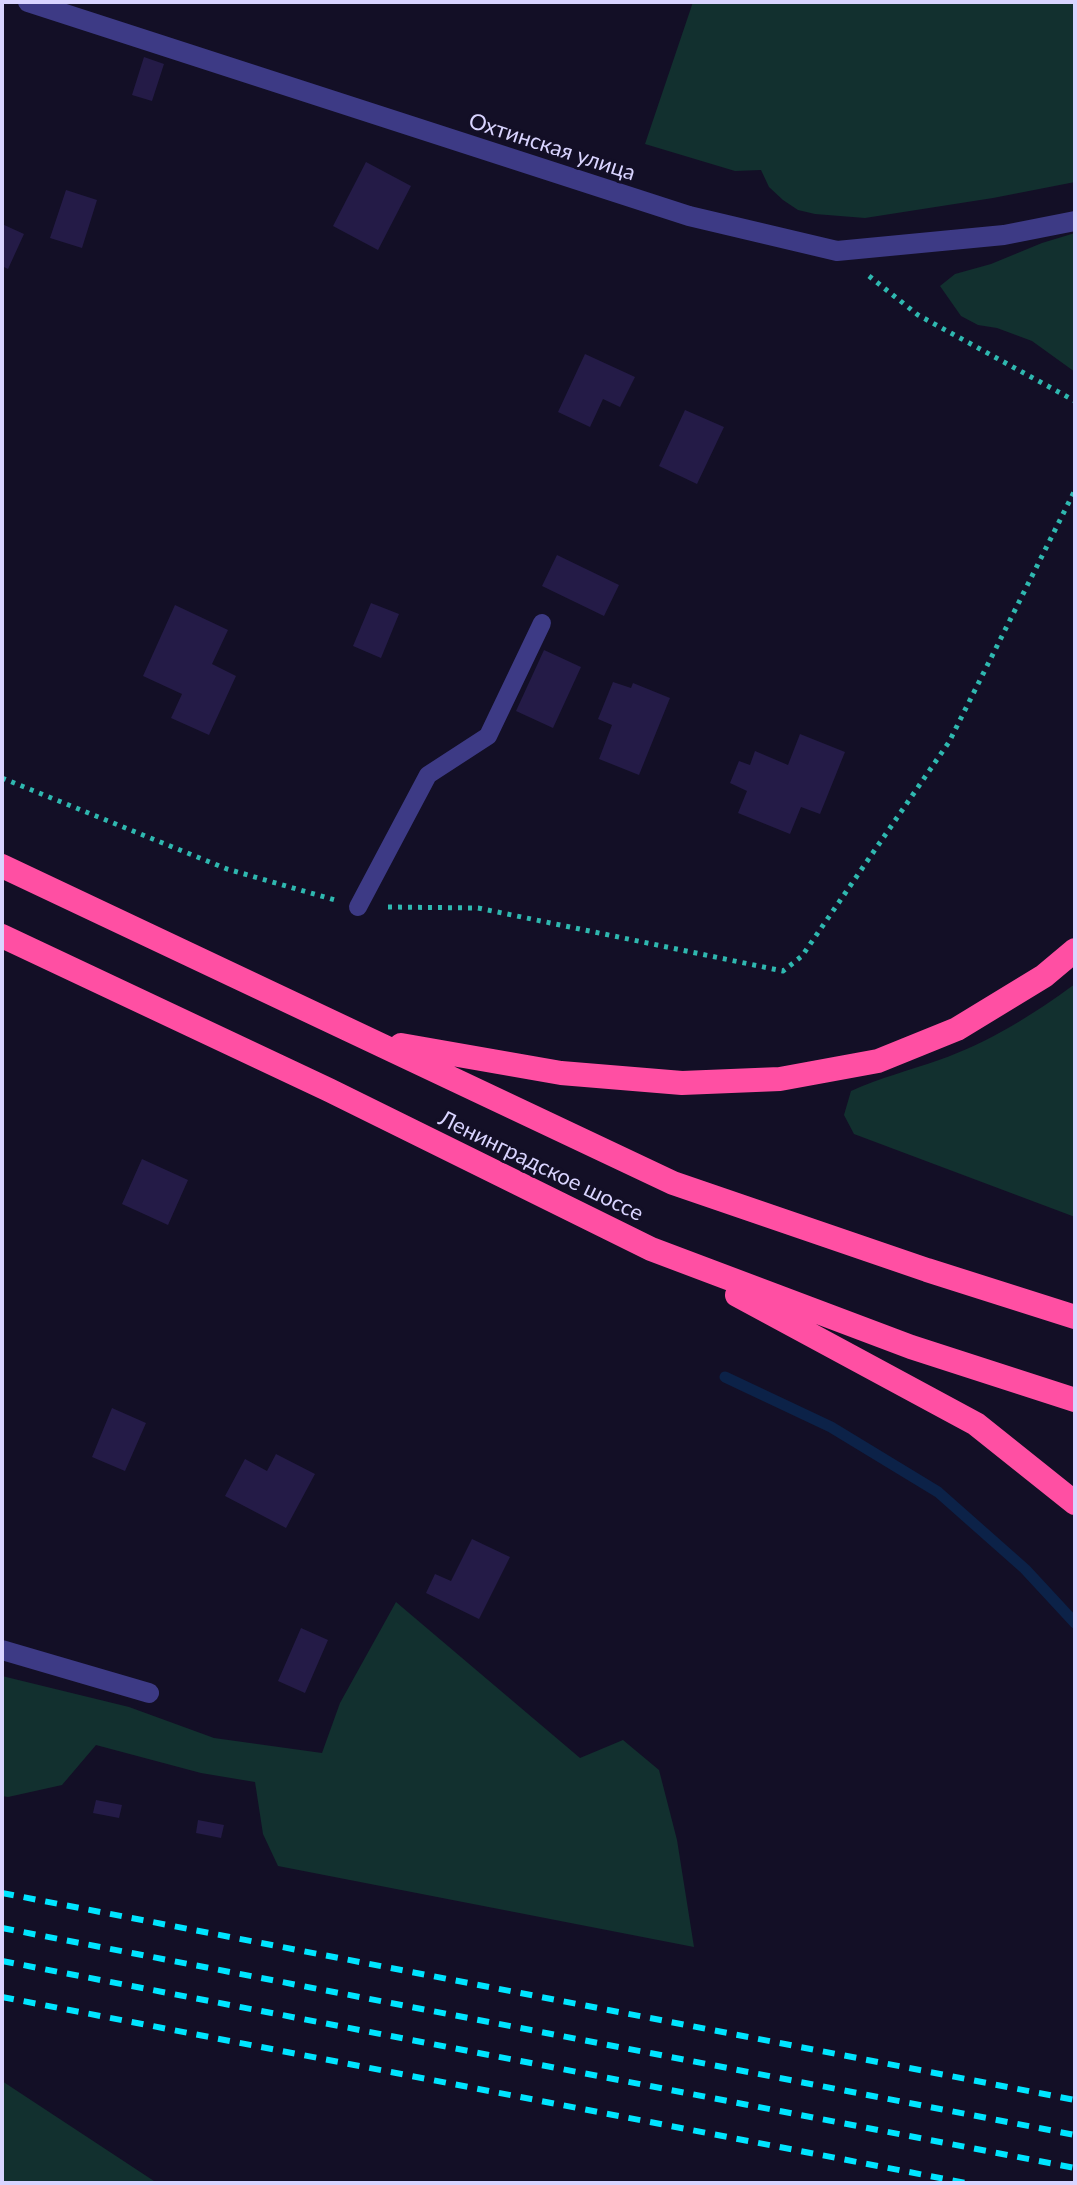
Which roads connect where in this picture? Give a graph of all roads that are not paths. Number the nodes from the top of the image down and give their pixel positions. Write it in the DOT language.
graph roads {
  1 [pos="28,2"];
  2 [pos="1075,221"];
  3 [pos="542,623"];
  4 [pos="2,866"];
  5 [pos="358,907"];
  6 [pos="2,936"];
  7 [pos="1075,950"];
  8 [pos="368,1039"];
  9 [pos="651,1249"];
  10 [pos="1075,1317"];
  11 [pos="1075,1400"];
  12 [pos="1075,1503"];
  13 [pos="2,1650"];
  14 [pos="149,1693"];
  1 -- 2 [label="street, Охтинская улица"];
  3 -- 5 [label="lane"];
  4 -- 8 [label="highway, Ленинградское шоссе"];
  6 -- 9 [label="highway, Ленинградское шоссе"];
  7 -- 8 [label="highway"];
  8 -- 10 [label="highway, Ленинградское шоссе"];
  9 -- 11 [label="highway, Ленинградское шоссе"];
  9 -- 12 [label="highway"];
  13 -- 14 [label="street"];
}
